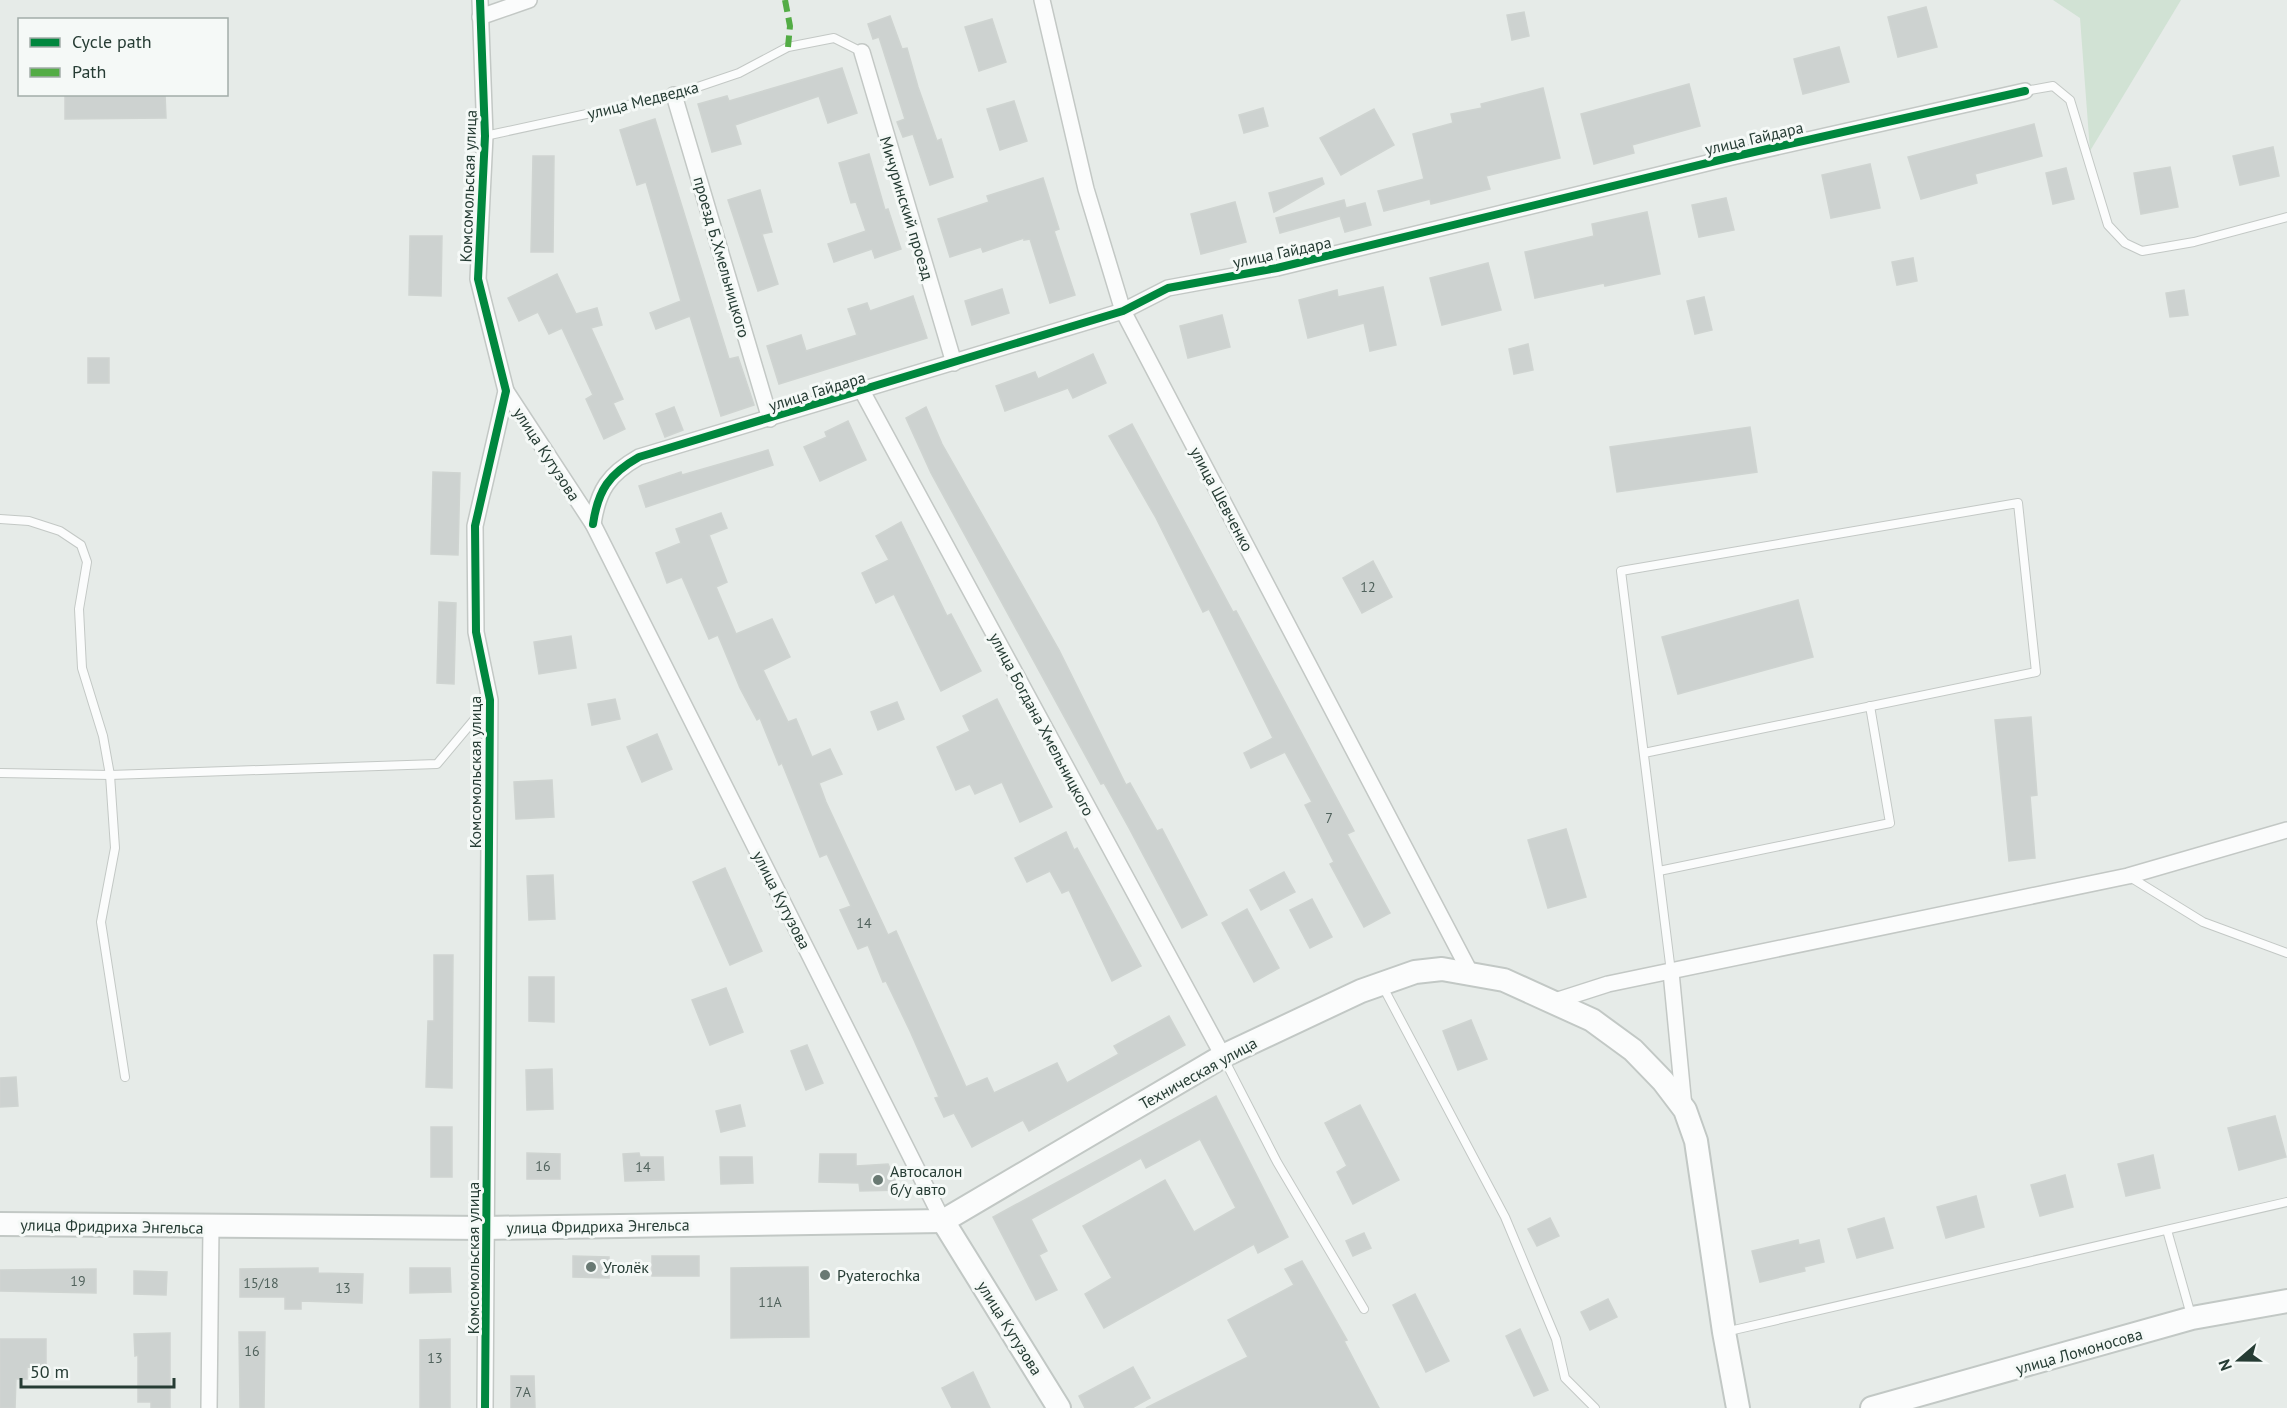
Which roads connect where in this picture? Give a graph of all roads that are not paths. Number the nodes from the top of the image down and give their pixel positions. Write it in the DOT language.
graph roads {
  1 [pos="480,0"];
  2 [pos="529,0"];
  3 [pos="1042,0"];
  4 [pos="480,17"];
  5 [pos="862,52"];
  6 [pos="2025,91"];
  7 [pos="674,95"];
  8 [pos="485,136"];
  9 [pos="2287,217"];
  10 [pos="1123,310"];
  11 [pos="954,363"];
  12 [pos="506,391"];
  13 [pos="862,391"];
  14 [pos="770,419"];
  15 [pos="0,519"];
  16 [pos="593,524"];
  17 [pos="490,700"];
  18 [pos="1870,706"];
  19 [pos="1644,753"];
  20 [pos="0,773"];
  21 [pos="110,775"];
  22 [pos="2287,830"];
  23 [pos="1659,871"];
  24 [pos="2128,876"];
  25 [pos="2287,953"];
  26 [pos="1470,972"];
  27 [pos="1671,972"];
  28 [pos="1381,984"];
  29 [pos="1555,1001"];
  30 [pos="1223,1056"];
  31 [pos="125,1077"];
  32 [pos="1685,1110"];
  33 [pos="2287,1202"];
  34 [pos="943,1221"];
  35 [pos="0,1224"];
  36 [pos="211,1227"];
  37 [pos="485,1228"];
  38 [pos="2167,1230"];
  39 [pos="2287,1300"];
  40 [pos="1364,1309"];
  41 [pos="2192,1318"];
  42 [pos="1724,1332"];
  43 [pos="209,1408"];
  44 [pos="485,1408"];
  45 [pos="1059,1408"];
  46 [pos="1595,1408"];
  47 [pos="1738,1408"];
  48 [pos="1872,1408"];
  1 -- 4 [label="street, Комсомольская улица"];
  2 -- 4 [label="street"];
  3 -- 10 [label="street, улица Шевченко"];
  4 -- 8 [label="street, Комсомольская улица"];
  5 -- 7 [label="lane, улица Медведка"];
  5 -- 11 [label="street, Мичуринский проезд"];
  6 -- 9 [label="lane"];
  6 -- 10 [label="street, улица Гайдара"];
  7 -- 8 [label="lane, улица Медведка"];
  7 -- 14 [label="street, проезд Б.Хмельницкого"];
  8 -- 12 [label="street, Комсомольская улица"];
  10 -- 11 [label="street, улица Гайдара"];
  10 -- 26 [label="street, улица Шевченко"];
  11 -- 13 [label="street, улица Гайдара"];
  12 -- 16 [label="street, улица Кутузова"];
  12 -- 17 [label="street, Комсомольская улица"];
  13 -- 14 [label="street, улица Гайдара"];
  13 -- 30 [label="street, улица Богдана Хмельницкого"];
  14 -- 16 [label="street, улица Гайдара"];
  15 -- 21 [label="lane"];
  16 -- 34 [label="street, улица Кутузова"];
  17 -- 21 [label="lane"];
  17 -- 37 [label="street, Комсомольская улица"];
  18 -- 19 [label="lane"];
  18 -- 19 [label="lane"];
  18 -- 23 [label="lane"];
  19 -- 23 [label="lane"];
  20 -- 21 [label="lane"];
  21 -- 31 [label="lane"];
  22 -- 24 [label="street"];
  23 -- 27 [label="lane"];
  24 -- 25 [label="lane"];
  24 -- 27 [label="street"];
  26 -- 28 [label="main road, Техническая улица"];
  26 -- 29 [label="main road, Техническая улица"];
  27 -- 29 [label="street"];
  27 -- 32 [label="street"];
  28 -- 30 [label="main road, Техническая улица"];
  28 -- 46 [label="lane"];
  29 -- 32 [label="main road, Техническая улица"];
  30 -- 34 [label="main road, Техническая улица"];
  30 -- 40 [label="lane"];
  32 -- 42 [label="main road, Техническая улица"];
  33 -- 38 [label="lane"];
  34 -- 37 [label="main road, улица Фридриха Энгельса"];
  34 -- 45 [label="main road, улица Кутузова"];
  35 -- 36 [label="main road, улица Фридриха Энгельса"];
  36 -- 37 [label="main road, улица Фридриха Энгельса"];
  36 -- 43 [label="street"];
  37 -- 44 [label="street, Комсомольская улица"];
  38 -- 41 [label="lane"];
  38 -- 42 [label="lane"];
  39 -- 41 [label="main road, улица Ломоносова"];
  41 -- 48 [label="main road, улица Ломоносова"];
  42 -- 47 [label="main road, Техническая улица"];
}
